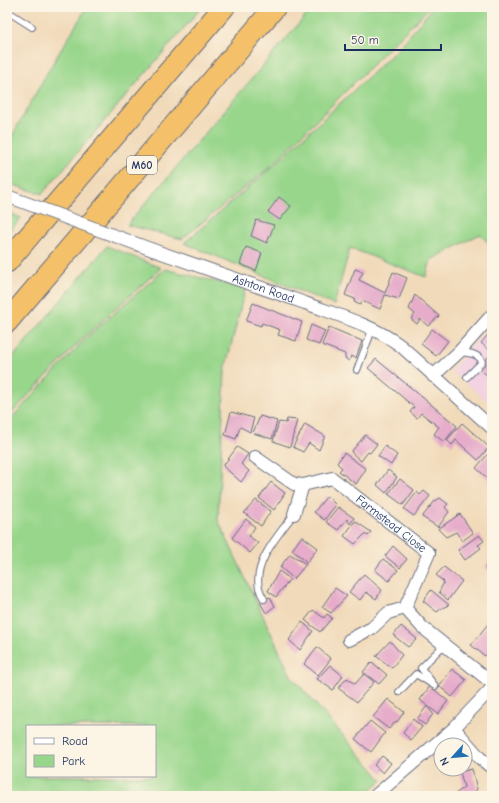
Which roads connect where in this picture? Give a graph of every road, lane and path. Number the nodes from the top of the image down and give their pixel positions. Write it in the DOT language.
graph roads {
  1 [pos="224,7"];
  2 [pos="275,7"];
  3 [pos="7,11"];
  4 [pos="32,27"];
  5 [pos="7,196"];
  6 [pos="7,262"];
  7 [pos="492,315"];
  8 [pos="7,322"];
  9 [pos="372,330"];
  10 [pos="459,352"];
  11 [pos="357,370"];
  12 [pos="433,376"];
  13 [pos="468,377"];
  14 [pos="492,428"];
  15 [pos="255,456"];
  16 [pos="303,485"];
  17 [pos="294,514"];
  18 [pos="264,599"];
  19 [pos="404,608"];
  20 [pos="349,640"];
  21 [pos="444,645"];
  22 [pos="492,683"];
  23 [pos="492,688"];
  24 [pos="399,692"];
  25 [pos="454,728"];
  26 [pos="492,768"];
  27 [pos="375,796"];
  1 -- 6 [label="highway"];
  2 -- 8 [label="highway, M60"];
  3 -- 4 [label="lane"];
  5 -- 9 [label="street, Ashton Road, bridge"];
  7 -- 10 [label="street"];
  9 -- 11 [label="lane"];
  9 -- 12 [label="street, Ashton Road"];
  10 -- 12 [label="street"];
  10 -- 13 [label="lane"];
  12 -- 14 [label="street, Ashton Road"];
  15 -- 16 [label="street"];
  16 -- 17 [label="street"];
  16 -- 19 [label="street, Farmstead Close"];
  17 -- 18 [label="lane"];
  19 -- 20 [label="street"];
  19 -- 21 [label="street"];
  21 -- 22 [label="street"];
  21 -- 24 [label="lane"];
  23 -- 25 [label="street"];
  25 -- 26 [label="street"];
  25 -- 27 [label="street"];
}
